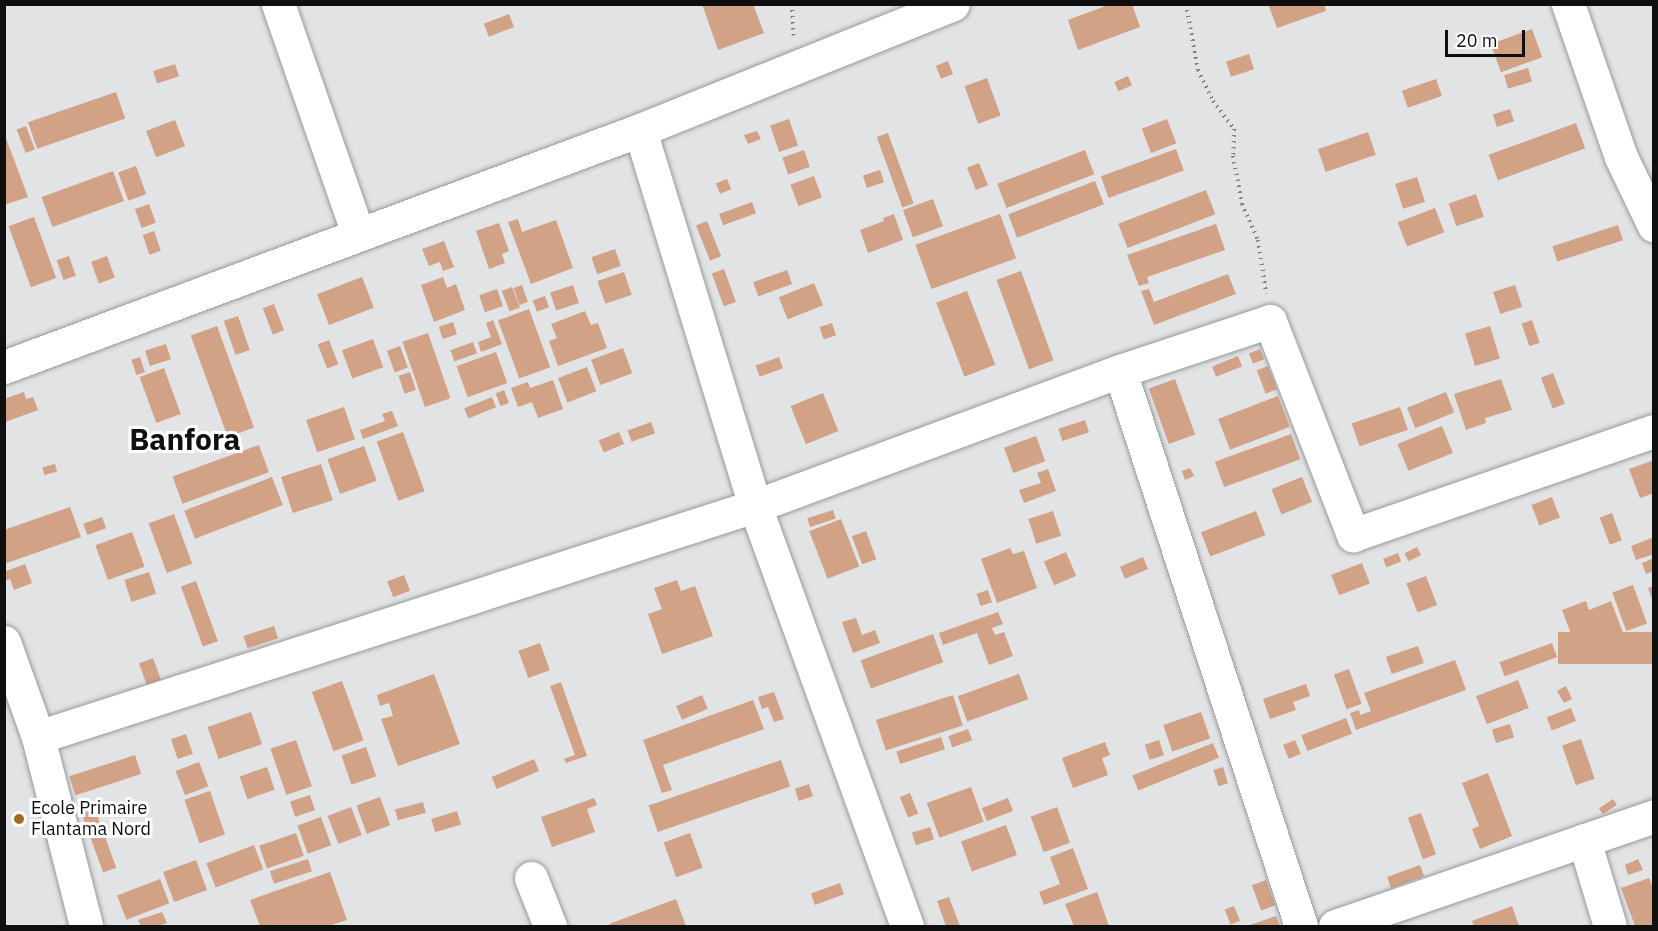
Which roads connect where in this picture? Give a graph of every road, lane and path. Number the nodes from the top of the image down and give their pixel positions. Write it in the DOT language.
graph roads {
  1 [pos="278,4"];
  2 [pos="952,4"];
  3 [pos="1186,4"];
  4 [pos="1568,4"];
  5 [pos="640,129"];
  6 [pos="1653,226"];
  7 [pos="358,234"];
  8 [pos="1270,321"];
  9 [pos="4,366"];
  10 [pos="1120,371"];
  11 [pos="1653,431"];
  12 [pos="755,506"];
  13 [pos="4,642"];
  14 [pos="38,736"];
  15 [pos="1653,816"];
  16 [pos="1584,840"];
  17 [pos="531,878"];
  18 [pos="86,927"];
  19 [pos="550,927"];
  20 [pos="907,927"];
  21 [pos="1301,927"];
  22 [pos="1335,927"];
  23 [pos="1610,927"];
  1 -- 7 [label="street"];
  2 -- 5 [label="street"];
  3 -- 8 [label="path"];
  4 -- 6 [label="street"];
  5 -- 7 [label="street"];
  5 -- 12 [label="street"];
  7 -- 9 [label="street"];
  8 -- 10 [label="street"];
  8 -- 11 [label="street"];
  10 -- 12 [label="street"];
  10 -- 21 [label="street"];
  12 -- 14 [label="street"];
  12 -- 20 [label="street"];
  13 -- 14 [label="street"];
  14 -- 18 [label="street"];
  15 -- 16 [label="street"];
  16 -- 22 [label="street"];
  16 -- 23 [label="street"];
  17 -- 19 [label="street"];
}
